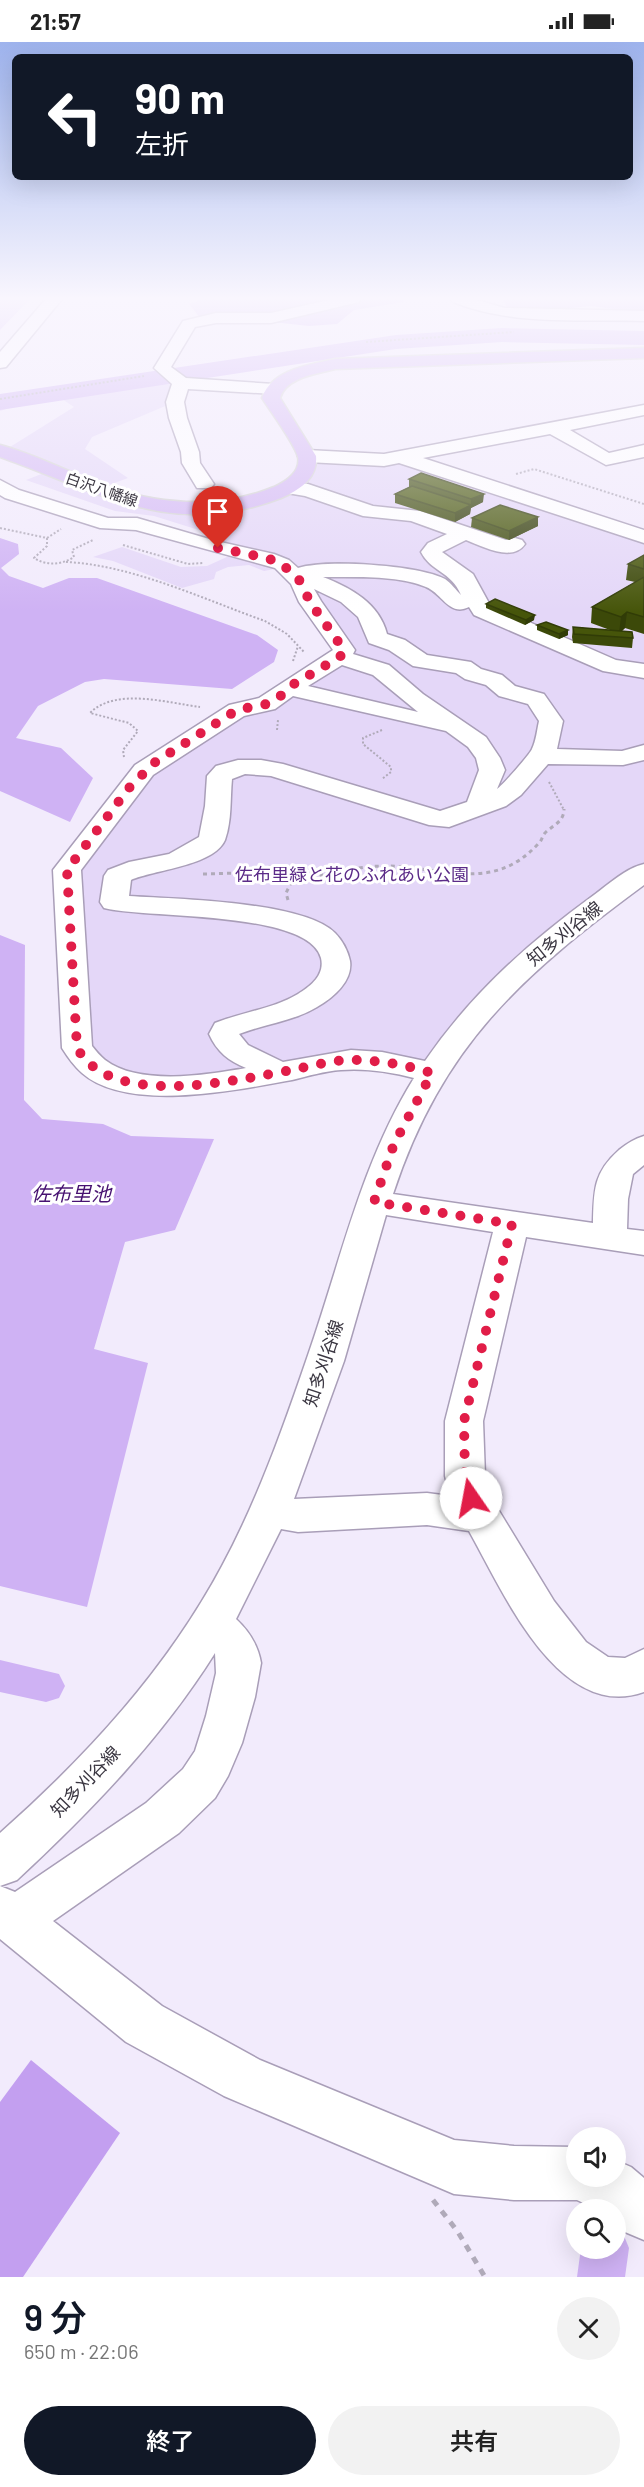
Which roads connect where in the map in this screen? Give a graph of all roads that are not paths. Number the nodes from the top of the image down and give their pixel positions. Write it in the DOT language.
graph roads {
  1 [pos="175,403"];
  2 [pos="273,403"];
  3 [pos="644,410"];
  4 [pos="552,427"];
  5 [pos="0,451"];
  6 [pos="644,451"];
  7 [pos="307,456"];
  8 [pos="399,457"];
  9 [pos="204,484"];
  10 [pos="0,486"];
  11 [pos="288,488"];
  12 [pos="103,531"];
  13 [pos="465,533"];
  14 [pos="644,537"];
  15 [pos="515,544"];
  16 [pos="218,548"];
  17 [pos="161,552"];
  18 [pos="190,560"];
  19 [pos="294,576"];
  20 [pos="478,606"];
  21 [pos="340,657"];
  22 [pos="644,670"];
  23 [pos="295,684"];
  24 [pos="458,728"];
  25 [pos="644,752"];
  26 [pos="547,756"];
  27 [pos="478,807"];
  28 [pos="644,872"];
  29 [pos="274,1073"];
  30 [pos="432,1073"];
  31 [pos="644,1147"];
  32 [pos="374,1202"];
  33 [pos="512,1224"];
  34 [pos="610,1239"];
  35 [pos="644,1244"];
  36 [pos="268,1511"];
  37 [pos="479,1516"];
  38 [pos="210,1624"];
  39 [pos="644,1668"];
  40 [pos="0,1864"];
  41 [pos="7,1915"];
  42 [pos="566,2174"];
  43 [pos="613,2187"];
  44 [pos="644,2213"];
  1 -- 9 [label="street"];
  2 -- 7 [label="main road"];
  3 -- 4 [label="street"];
  4 -- 6 [label="street"];
  4 -- 8 [label="street"];
  5 -- 11 [label="main road, 白沢八幡線"];
  7 -- 8 [label="street"];
  7 -- 11 [label="main road, 白沢八幡線"];
  8 -- 14 [label="street"];
  10 -- 12 [label="street"];
  11 -- 13 [label="street"];
  12 -- 16 [label="street"];
  12 -- 17 [label="street"];
  13 -- 15 [label="street"];
  13 -- 20 [label="street"];
  16 -- 18 [label="street"];
  16 -- 19 [label="street"];
  19 -- 20 [label="street"];
  19 -- 21 [label="street"];
  19 -- 26 [label="street"];
  20 -- 22 [label="street"];
  21 -- 23 [label="street"];
  21 -- 24 [label="street"];
  23 -- 24 [label="street"];
  23 -- 29 [label="street"];
  24 -- 27 [label="street"];
  25 -- 26 [label="street"];
  26 -- 27 [label="street"];
  27 -- 29 [label="street"];
  28 -- 30 [label="street, 知多刈谷線"];
  29 -- 30 [label="street"];
  30 -- 32 [label="street, 知多刈谷線"];
  31 -- 34 [label="street"];
  32 -- 33 [label="street"];
  32 -- 36 [label="street, 知多刈谷線"];
  33 -- 34 [label="street"];
  33 -- 37 [label="street"];
  34 -- 35 [label="street"];
  36 -- 37 [label="street"];
  36 -- 38 [label="street, 知多刈谷線"];
  37 -- 39 [label="street"];
  38 -- 40 [label="street, 知多刈谷線"];
  38 -- 41 [label="street"];
  41 -- 42 [label="street"];
  43 -- 44 [label="street"];
}
